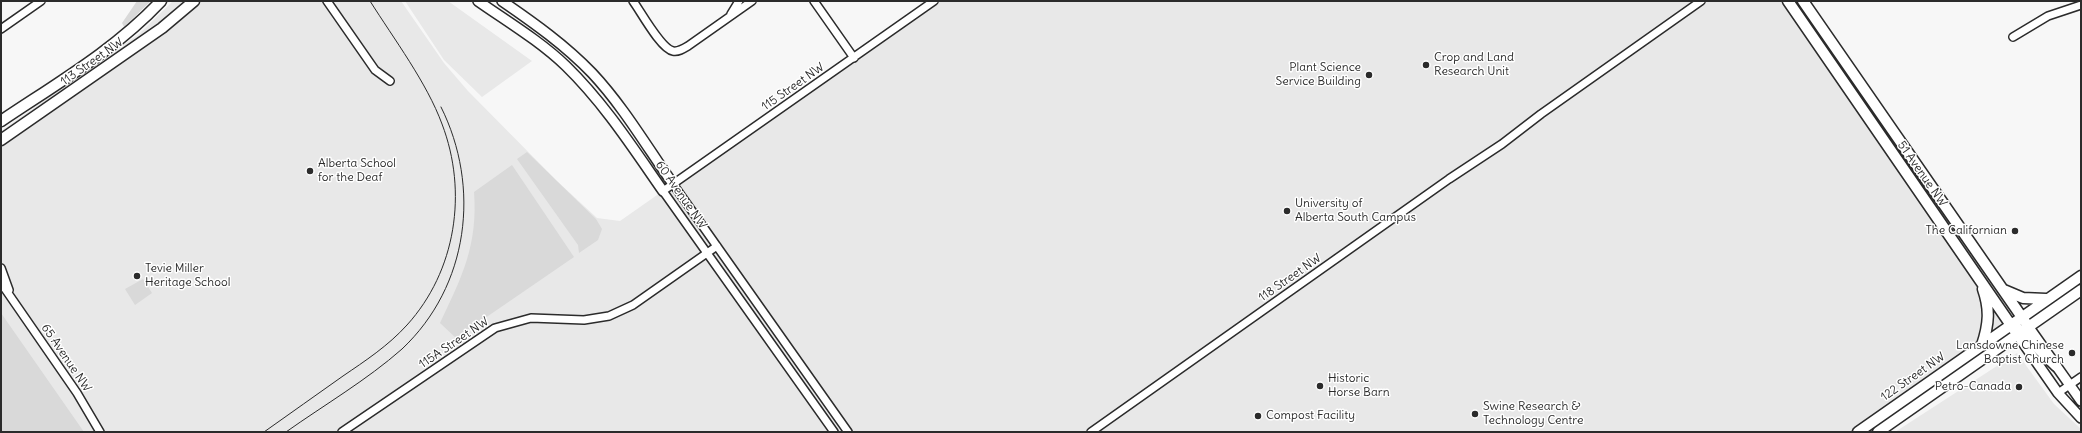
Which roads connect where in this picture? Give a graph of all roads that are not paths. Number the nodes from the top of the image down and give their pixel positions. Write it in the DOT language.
graph roads {
  1 [pos="41,1"];
  2 [pos="161,1"];
  3 [pos="194,1"];
  4 [pos="327,1"];
  5 [pos="502,1"];
  6 [pos="633,1"];
  7 [pos="739,1"];
  8 [pos="752,1"];
  9 [pos="814,1"];
  10 [pos="934,1"];
  11 [pos="1702,1"];
  12 [pos="1788,1"];
  13 [pos="1803,1"];
  14 [pos="484,3"];
  15 [pos="2081,5"];
  16 [pos="729,17"];
  17 [pos="1,28"];
  18 [pos="2013,37"];
  19 [pos="854,58"];
  20 [pos="390,81"];
  21 [pos="1,121"];
  22 [pos="1,140"];
  23 [pos="673,184"];
  24 [pos="663,191"];
  25 [pos="717,246"];
  26 [pos="707,253"];
  27 [pos="1963,256"];
  28 [pos="1,268"];
  29 [pos="2081,276"];
  30 [pos="1981,281"];
  31 [pos="1,283"];
  32 [pos="2003,290"];
  33 [pos="2081,290"];
  34 [pos="12,298"];
  35 [pos="2048,299"];
  36 [pos="2016,320"];
  37 [pos="2022,330"];
  38 [pos="1982,344"];
  39 [pos="2056,366"];
  40 [pos="2081,377"];
  41 [pos="2069,385"];
  42 [pos="2058,393"];
  43 [pos="2081,400"];
  44 [pos="2081,418"];
  45 [pos="100,432"];
  46 [pos="342,432"];
  47 [pos="834,432"];
  48 [pos="848,432"];
  49 [pos="1091,432"];
  50 [pos="1858,432"];
  51 [pos="1878,432"];
  1 -- 17 [label="street"];
  2 -- 21 [label="main road, 113 Street NW"];
  3 -- 22 [label="main road, 113 Street NW"];
  4 -- 20 [label="street"];
  5 -- 23 [label="street, 60 Avenue NW"];
  6 -- 16 [label="street"];
  7 -- 16 [label="street"];
  8 -- 16 [label="street"];
  9 -- 19 [label="street"];
  10 -- 19 [label="street, 115 Street NW"];
  11 -- 49 [label="street, 118 Street NW"];
  12 -- 27 [label="main road, 51 Avenue NW"];
  13 -- 32 [label="main road, 51 Avenue NW"];
  14 -- 24 [label="street, 60 Avenue NW"];
  15 -- 18 [label="street"];
  19 -- 23 [label="street, 115 Street NW"];
  23 -- 24 [label="street, 115 Street NW"];
  23 -- 25 [label="street, 60 Avenue NW"];
  24 -- 26 [label="street, 60 Avenue NW"];
  25 -- 26 [label="street, 115A Street NW"];
  25 -- 48 [label="street, 60 Avenue NW"];
  26 -- 46 [label="street, 115A Street NW"];
  26 -- 47 [label="street, 60 Avenue NW"];
  27 -- 30 [label="main road, 51 Avenue NW"];
  27 -- 36 [label="main road"];
  28 -- 34 [label="street, 65 Avenue NW"];
  29 -- 35 [label="main road, 122 Street NW"];
  30 -- 36 [label="main road, 51 Avenue NW"];
  30 -- 38 [label="main road"];
  31 -- 34 [label="street, 65 Avenue NW"];
  32 -- 35 [label="main road"];
  32 -- 36 [label="main road, 51 Avenue NW"];
  33 -- 37 [label="main road, 122 Street NW"];
  34 -- 45 [label="street, 65 Avenue NW"];
  35 -- 36 [label="main road, 122 Street NW"];
  36 -- 37 [label="main road, 51 Avenue NW"];
  36 -- 38 [label="main road, 122 Street NW"];
  37 -- 39 [label="main road"];
  37 -- 42 [label="street, 51 Avenue NW"];
  37 -- 51 [label="main road, 122 Street NW"];
  38 -- 50 [label="main road, 122 Street NW"];
  39 -- 41 [label="street"];
  40 -- 41 [label="street"];
  41 -- 42 [label="street"];
  41 -- 43 [label="street"];
  42 -- 44 [label="street, 51 Avenue NW"];
}
